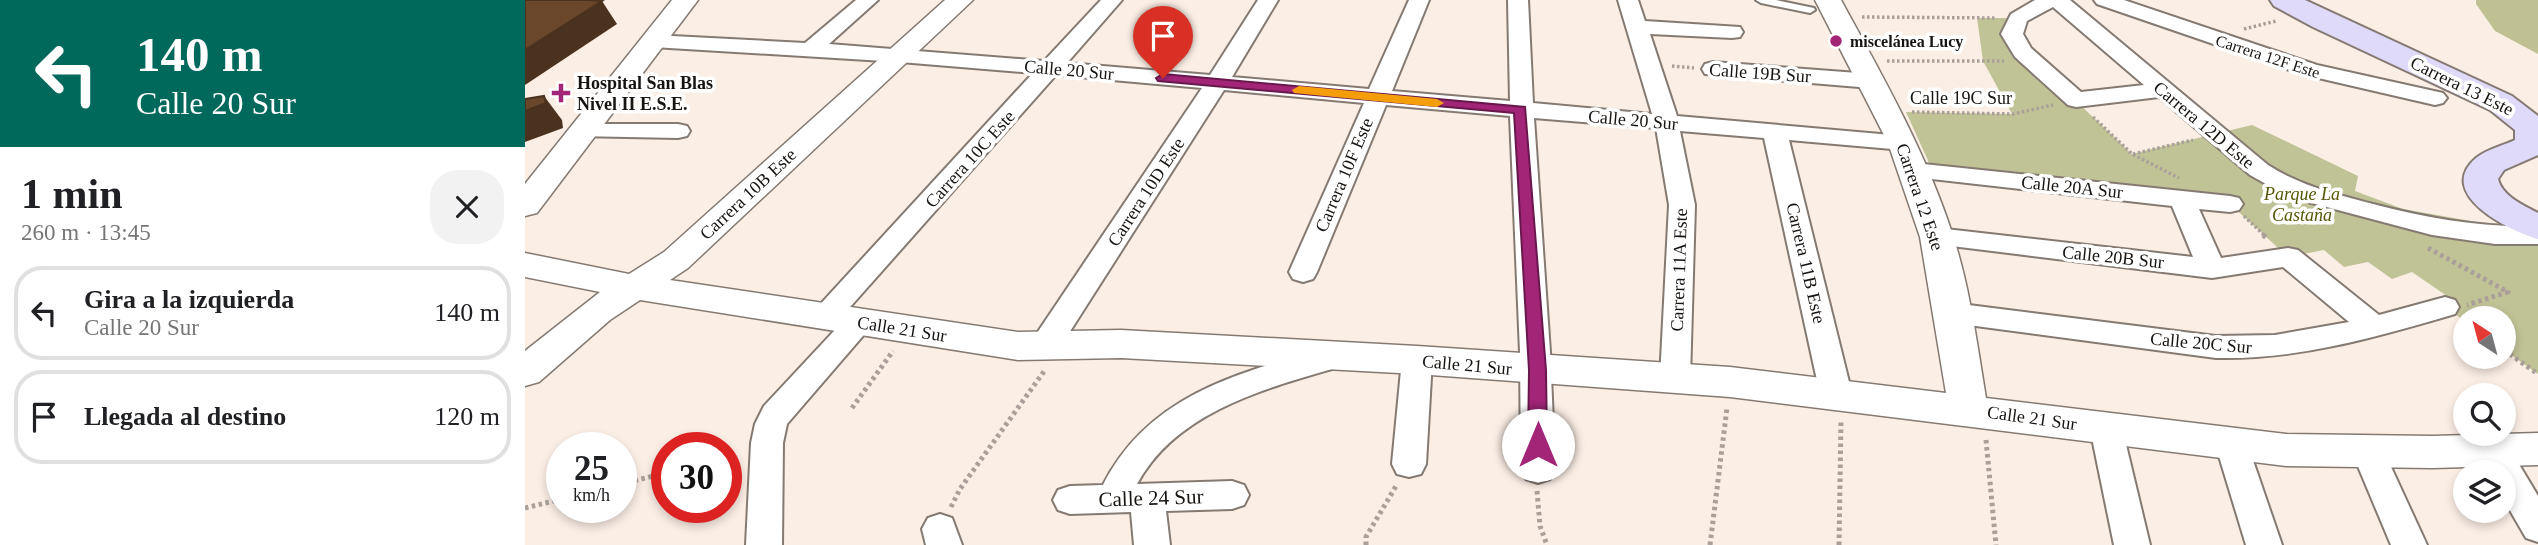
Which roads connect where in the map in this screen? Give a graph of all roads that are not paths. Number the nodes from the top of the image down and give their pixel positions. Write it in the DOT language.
graph roads {
  1 [pos="685,0"];
  2 [pos="868,0"];
  3 [pos="960,0"];
  4 [pos="1112,0"];
  5 [pos="1268,0"];
  6 [pos="1419,0"];
  7 [pos="1518,0"];
  8 [pos="1628,0"];
  9 [pos="1761,0"];
  10 [pos="2050,0"];
  11 [pos="2057,0"];
  12 [pos="2104,0"];
  13 [pos="2297,7"];
  14 [pos="1826,9"];
  15 [pos="1638,27"];
  16 [pos="1732,32"];
  17 [pos="653,41"];
  18 [pos="813,48"];
  19 [pos="900,55"];
  20 [pos="1053,68"];
  21 [pos="1713,69"];
  22 [pos="1866,71"];
  23 [pos="1217,83"];
  24 [pos="2162,90"];
  25 [pos="1377,97"];
  26 [pos="2435,98"];
  27 [pos="1520,110"];
  28 [pos="1667,123"];
  29 [pos="584,131"];
  30 [pos="678,131"];
  31 [pos="1775,132"];
  32 [pos="1908,157"];
  33 [pos="2182,199"];
  34 [pos="2230,204"];
  35 [pos="525,206"];
  36 [pos="2538,227"];
  37 [pos="2538,235"];
  38 [pos="1937,237"];
  39 [pos="525,265"];
  40 [pos="2212,268"];
  41 [pos="1303,272"];
  42 [pos="633,287"];
  43 [pos="2445,307"];
  44 [pos="1954,313"];
  45 [pos="842,320"];
  46 [pos="2374,327"];
  47 [pos="1053,346"];
  48 [pos="1341,356"];
  49 [pos="1417,360"];
  50 [pos="1537,370"];
  51 [pos="525,372"];
  52 [pos="1675,379"];
  53 [pos="1839,395"];
  54 [pos="1976,410"];
  55 [pos="2106,428"];
  56 [pos="2231,443"];
  57 [pos="2538,449"];
  58 [pos="2493,450"];
  59 [pos="2368,452"];
  60 [pos="1409,464"];
  61 [pos="1538,469"];
  62 [pos="1232,495"];
  63 [pos="1130,498"];
  64 [pos="1070,500"];
  65 [pos="2538,527"];
  66 [pos="764,545"];
  67 [pos="1152,545"];
  68 [pos="2132,545"];
  69 [pos="2265,545"];
  70 [pos="2409,545"];
  1 -- 17 [label="street"];
  2 -- 18 [label="street"];
  3 -- 19 [label="street, Carrera 10B Este"];
  4 -- 20 [label="street, Carrera 10C Este"];
  5 -- 23 [label="street, Carrera 10D Este"];
  6 -- 25 [label="street, Carrera 10F Este"];
  7 -- 27 [label="street"];
  8 -- 15 [label="street, Carrera 11A Este"];
  9 -- 14 [label="lane"];
  10 -- 24 [label="street"];
  11 -- 24 [label="street, Carrera 12D Este"];
  12 -- 26 [label="street, Carrera 12F Este"];
  13 -- 36 [label="main road, Carrera 13 Este"];
  14 -- 22 [label="street, Carrera 12 Este"];
  15 -- 16 [label="street"];
  15 -- 28 [label="street, Carrera 11A Este"];
  17 -- 18 [label="street, Calle 20 Sur"];
  17 -- 29 [label="street"];
  18 -- 19 [label="street, Calle 20 Sur"];
  19 -- 20 [label="street, Calle 20 Sur"];
  19 -- 42 [label="street, Carrera 10B Este"];
  20 -- 23 [label="street, Calle 20 Sur"];
  20 -- 45 [label="street, Carrera 10C Este"];
  21 -- 22 [label="street, Calle 19B Sur"];
  22 -- 32 [label="street, Carrera 12 Este"];
  23 -- 25 [label="street, Calle 20 Sur"];
  23 -- 47 [label="street, Carrera 10D Este"];
  24 -- 37 [label="street, Carrera 12D Este"];
  25 -- 27 [label="street, Calle 20 Sur"];
  25 -- 41 [label="street, Carrera 10F Este"];
  27 -- 28 [label="street, Calle 20 Sur"];
  27 -- 50 [label="street"];
  28 -- 31 [label="street, Calle 20 Sur"];
  28 -- 52 [label="street, Carrera 11A Este"];
  29 -- 30 [label="street"];
  29 -- 35 [label="street"];
  31 -- 32 [label="street, Calle 20 Sur"];
  31 -- 53 [label="street, Carrera 11B Este"];
  32 -- 33 [label="street, Calle 20A Sur"];
  32 -- 38 [label="street, Carrera 12 Este"];
  33 -- 34 [label="street, Calle 20A Sur"];
  33 -- 40 [label="street"];
  38 -- 40 [label="street, Calle 20B Sur"];
  38 -- 44 [label="street, Carrera 12 Este"];
  39 -- 42 [label="street, Calle 21 Sur"];
  40 -- 46 [label="street, Calle 20B Sur"];
  42 -- 45 [label="street, Calle 21 Sur"];
  42 -- 51 [label="street, Carrera 10B Este"];
  43 -- 46 [label="street, Calle 20C Sur"];
  44 -- 46 [label="street, Calle 20C Sur"];
  44 -- 54 [label="street, Carrera 12 Este"];
  45 -- 47 [label="street, Calle 21 Sur"];
  45 -- 66 [label="street"];
  47 -- 48 [label="street, Calle 21 Sur"];
  48 -- 49 [label="street, Calle 21 Sur"];
  48 -- 63 [label="street"];
  49 -- 50 [label="street, Calle 21 Sur"];
  49 -- 60 [label="street"];
  50 -- 52 [label="street, Calle 21 Sur"];
  50 -- 61 [label="street"];
  52 -- 53 [label="street, Calle 21 Sur"];
  53 -- 54 [label="street, Calle 21 Sur"];
  54 -- 55 [label="street, Calle 21 Sur"];
  55 -- 56 [label="street, Calle 21 Sur"];
  55 -- 68 [label="street"];
  56 -- 59 [label="street, Calle 21 Sur"];
  56 -- 69 [label="street"];
  57 -- 58 [label="street, Calle 21 Sur"];
  58 -- 59 [label="street, Calle 21 Sur"];
  58 -- 65 [label="street"];
  59 -- 70 [label="street"];
  62 -- 63 [label="street, Calle 24 Sur"];
  63 -- 64 [label="street, Calle 24 Sur"];
  63 -- 67 [label="street"];
}
